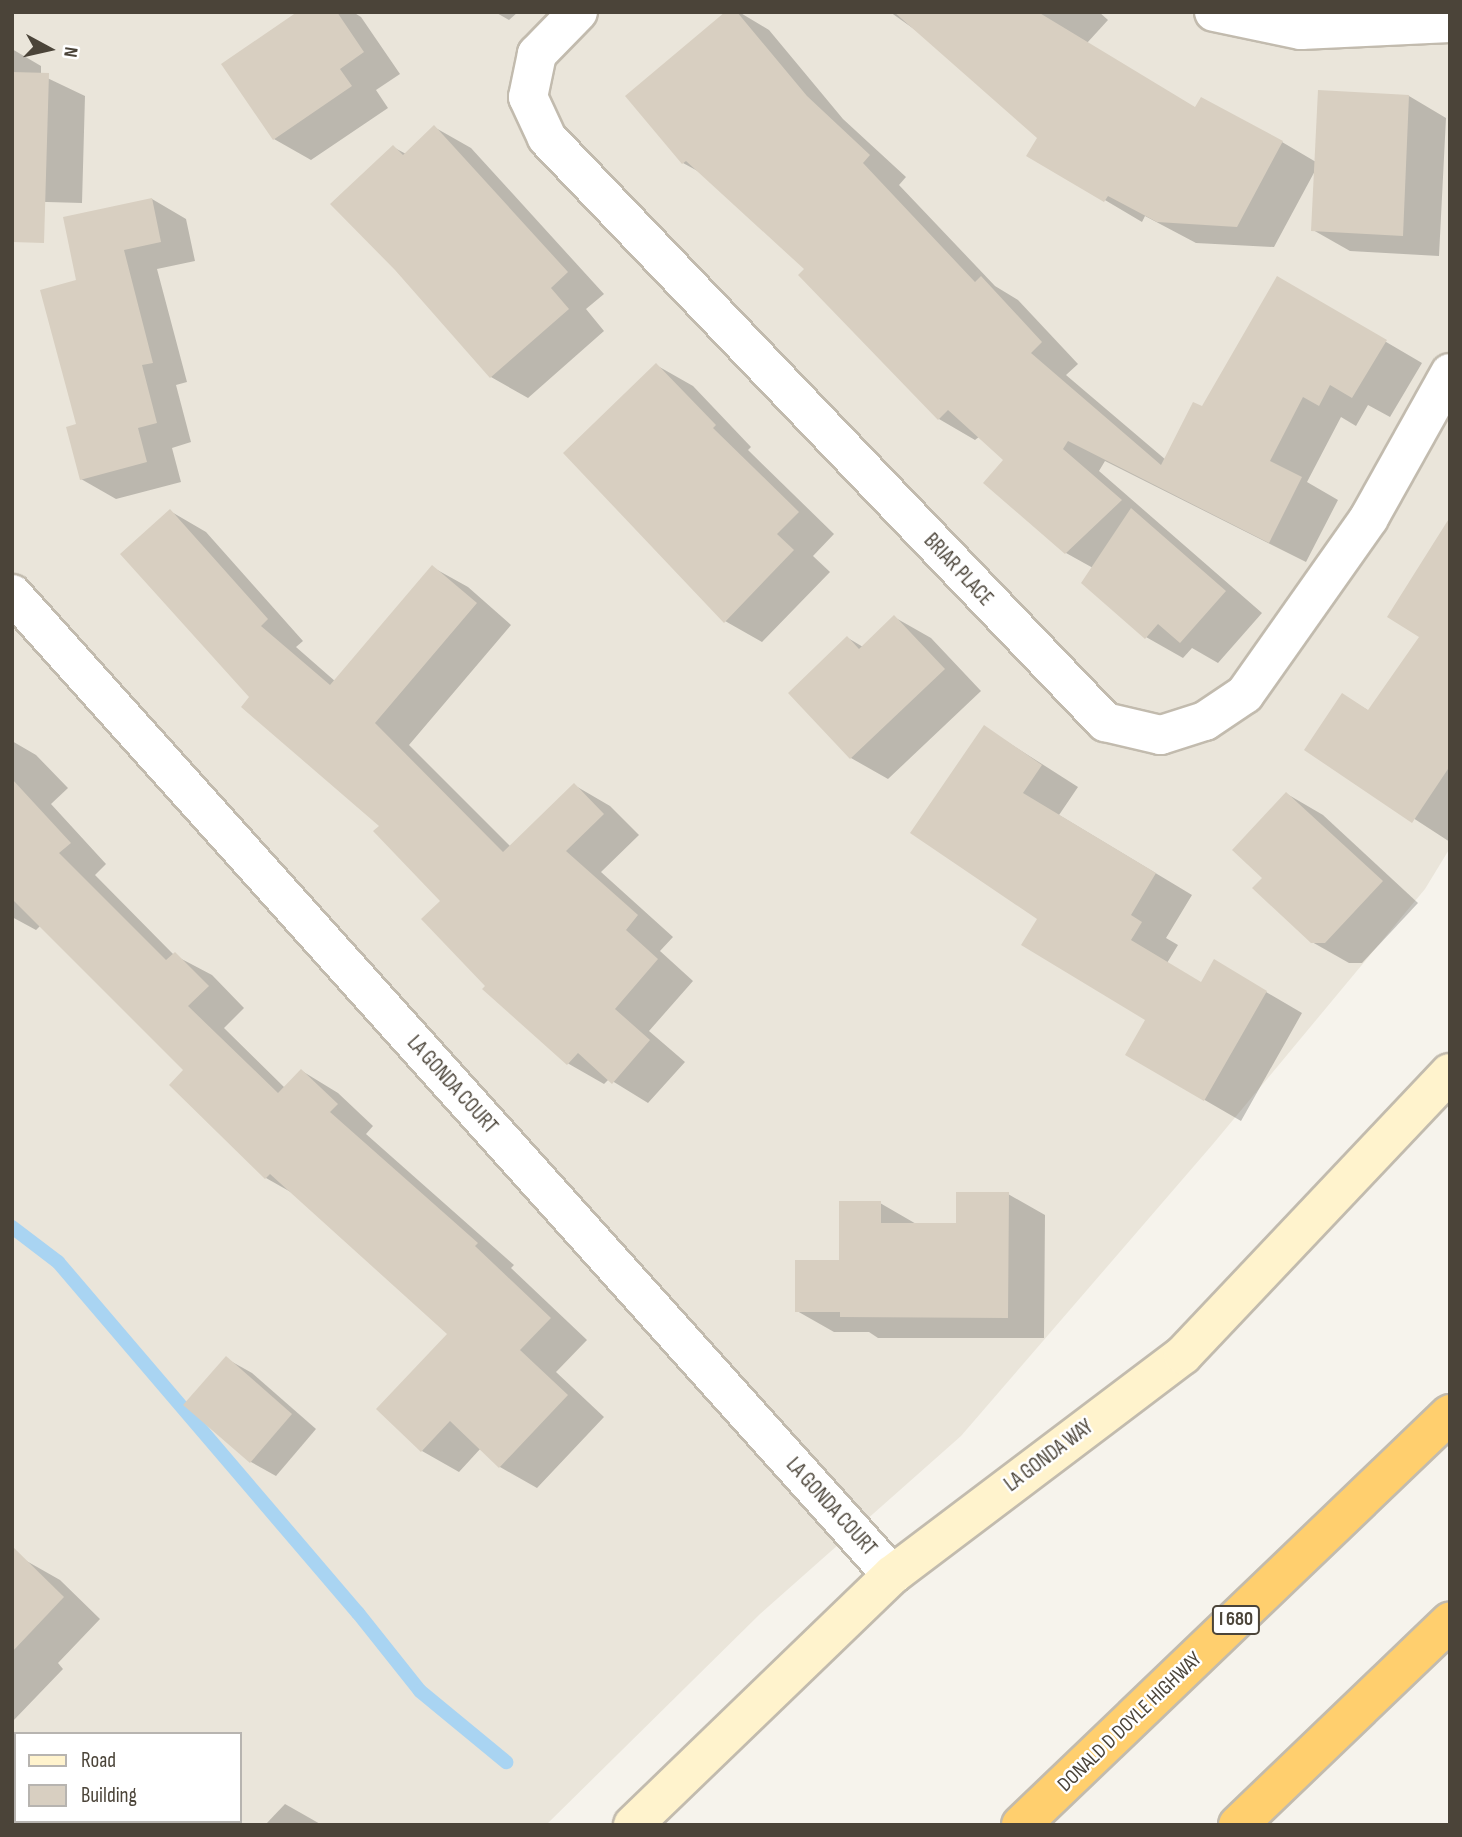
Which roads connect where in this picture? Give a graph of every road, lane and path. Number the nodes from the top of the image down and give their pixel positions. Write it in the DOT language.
graph roads {
  1 [pos="578,12"];
  2 [pos="1214,12"];
  3 [pos="1450,23"];
  4 [pos="1450,373"];
  5 [pos="12,594"];
  6 [pos="1450,1073"];
  7 [pos="1450,1415"];
  8 [pos="892,1575"];
  9 [pos="1450,1622"];
  10 [pos="633,1825"];
  11 [pos="1021,1825"];
  12 [pos="1238,1825"];
  1 -- 4 [label="street, BRIAR PLACE"];
  2 -- 3 [label="street"];
  5 -- 8 [label="street, LA GONDA COURT"];
  6 -- 8 [label="street, LA GONDA WAY"];
  7 -- 11 [label="highway, DONALD D DOYLE HIGHWAY / I 680"];
  8 -- 10 [label="street, LA GONDA WAY"];
  9 -- 12 [label="highway"];
}
